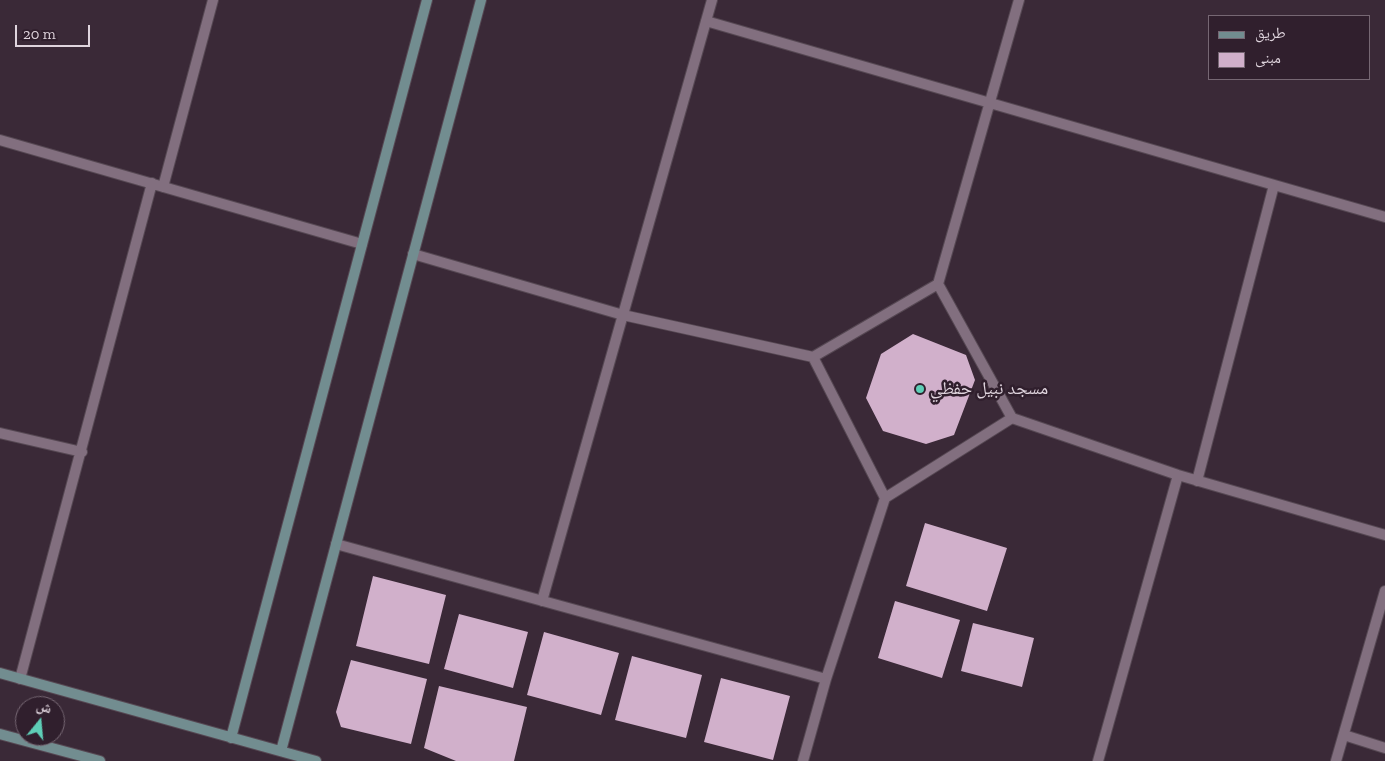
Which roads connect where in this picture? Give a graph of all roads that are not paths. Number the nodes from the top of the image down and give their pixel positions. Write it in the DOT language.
graph roads {
  1 [pos="213,0"];
  2 [pos="427,0"];
  3 [pos="481,0"];
  4 [pos="712,0"];
  5 [pos="1019,0"];
  6 [pos="706,21"];
  7 [pos="990,103"];
  8 [pos="0,140"];
  9 [pos="152,183"];
  10 [pos="1274,185"];
  11 [pos="163,187"];
  12 [pos="1385,218"];
  13 [pos="362,244"];
  14 [pos="413,254"];
  15 [pos="938,284"];
  16 [pos="623,315"];
  17 [pos="813,357"];
  18 [pos="1012,418"];
  19 [pos="0,433"];
  20 [pos="82,452"];
  21 [pos="1178,475"];
  22 [pos="1197,481"];
  23 [pos="885,498"];
  24 [pos="1385,535"];
  25 [pos="336,544"];
  26 [pos="1385,591"];
  27 [pos="542,601"];
  28 [pos="0,674"];
  29 [pos="20,679"];
  30 [pos="826,679"];
  31 [pos="0,734"];
  32 [pos="1344,735"];
  33 [pos="231,738"];
  34 [pos="1385,748"];
  35 [pos="281,752"];
  36 [pos="100,761"];
  37 [pos="316,761"];
  38 [pos="803,761"];
  39 [pos="1098,761"];
  40 [pos="1336,761"];
  1 -- 11 [label="street"];
  2 -- 13 [label="street"];
  3 -- 14 [label="street"];
  4 -- 6 [label="street"];
  5 -- 7 [label="street"];
  6 -- 7 [label="street"];
  6 -- 16 [label="street"];
  7 -- 10 [label="street"];
  7 -- 15 [label="street"];
  8 -- 9 [label="street"];
  9 -- 11 [label="street"];
  9 -- 20 [label="street"];
  10 -- 12 [label="street"];
  10 -- 22 [label="street"];
  11 -- 13 [label="street"];
  13 -- 33 [label="street"];
  14 -- 16 [label="street"];
  14 -- 25 [label="street"];
  15 -- 17 [label="street"];
  15 -- 18 [label="street"];
  16 -- 17 [label="street"];
  16 -- 27 [label="street"];
  17 -- 23 [label="street"];
  18 -- 21 [label="street"];
  18 -- 23 [label="street"];
  19 -- 20 [label="street"];
  20 -- 29 [label="street"];
  21 -- 22 [label="street"];
  21 -- 39 [label="street"];
  22 -- 24 [label="street"];
  23 -- 30 [label="street"];
  25 -- 27 [label="street"];
  25 -- 35 [label="street"];
  26 -- 32 [label="street"];
  27 -- 30 [label="street"];
  28 -- 29 [label="street"];
  29 -- 33 [label="street"];
  30 -- 38 [label="street"];
  31 -- 36 [label="street"];
  32 -- 34 [label="street"];
  32 -- 40 [label="street"];
  33 -- 35 [label="street"];
  35 -- 37 [label="street"];
}
